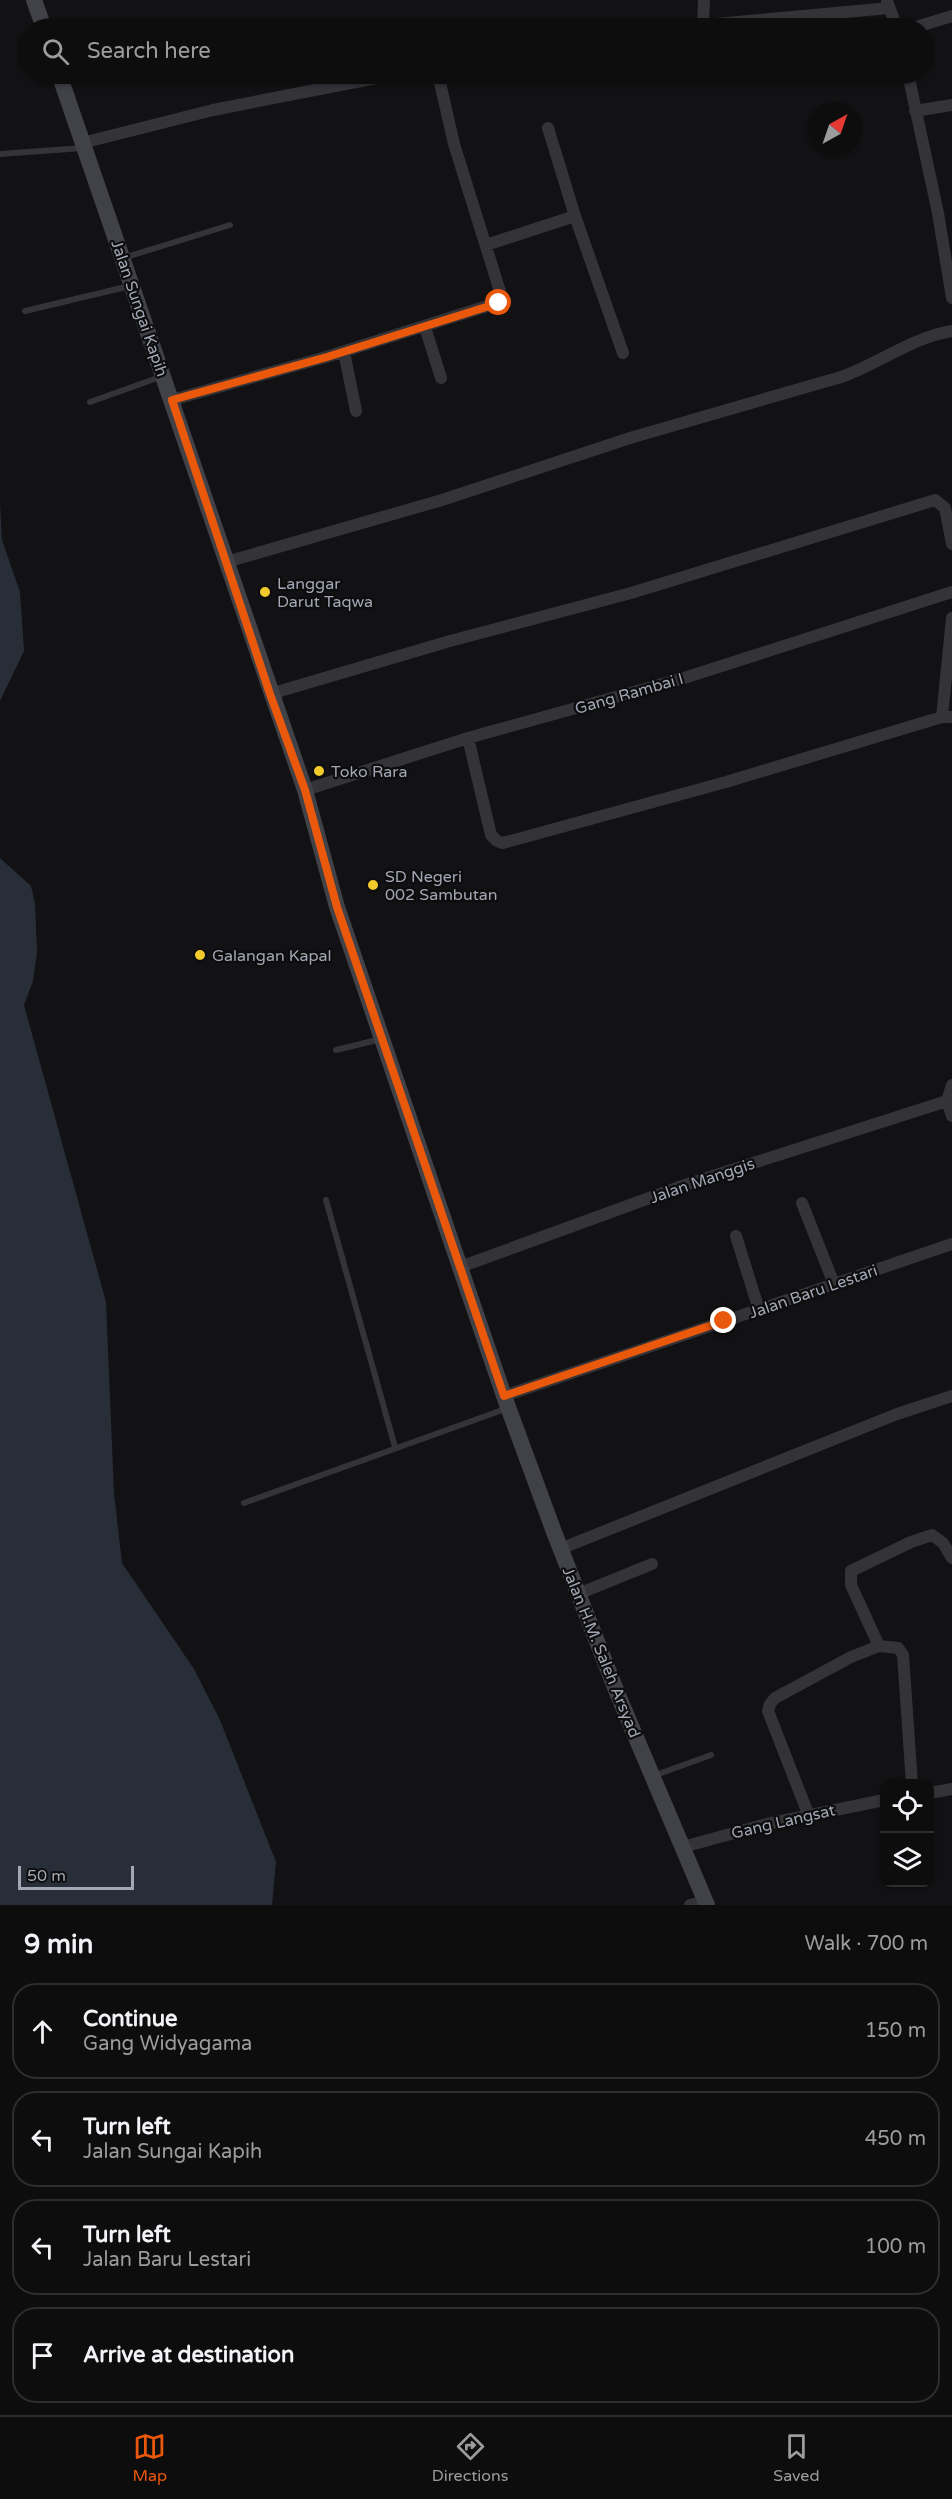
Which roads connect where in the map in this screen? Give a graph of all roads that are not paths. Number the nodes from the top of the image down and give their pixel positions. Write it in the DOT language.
graph roads {
  1 [pos="704,0"];
  2 [pos="888,4"];
  3 [pos="952,16"];
  4 [pos="703,18"];
  5 [pos="758,18"];
  6 [pos="934,22"];
  7 [pos="62,84"];
  8 [pos="322,84"];
  9 [pos="440,84"];
  10 [pos="910,84"];
  11 [pos="952,105"];
  12 [pos="915,111"];
  13 [pos="548,128"];
  14 [pos="83,145"];
  15 [pos="0,154"];
  16 [pos="575,216"];
  17 [pos="230,225"];
  18 [pos="486,245"];
  19 [pos="122,258"];
  20 [pos="132,286"];
  21 [pos="952,298"];
  22 [pos="25,311"];
  23 [pos="424,327"];
  24 [pos="952,331"];
  25 [pos="344,352"];
  26 [pos="623,353"];
  27 [pos="163,376"];
  28 [pos="441,378"];
  29 [pos="172,400"];
  30 [pos="90,402"];
  31 [pos="356,411"];
  32 [pos="952,544"];
  33 [pos="226,562"];
  34 [pos="952,592"];
  35 [pos="952,618"];
  36 [pos="952,641"];
  37 [pos="270,694"];
  38 [pos="947,717"];
  39 [pos="468,738"];
  40 [pos="305,790"];
  41 [pos="382,1039"];
  42 [pos="336,1050"];
  43 [pos="952,1085"];
  44 [pos="947,1101"];
  45 [pos="952,1116"];
  46 [pos="326,1200"];
  47 [pos="802,1203"];
  48 [pos="736,1236"];
  49 [pos="952,1244"];
  50 [pos="459,1267"];
  51 [pos="834,1284"];
  52 [pos="759,1310"];
  53 [pos="952,1396"];
  54 [pos="506,1402"];
  55 [pos="395,1447"];
  56 [pos="244,1503"];
  57 [pos="560,1549"];
  58 [pos="952,1558"];
  59 [pos="652,1564"];
  60 [pos="578,1594"];
  61 [pos="879,1646"];
  62 [pos="711,1755"];
  63 [pos="652,1776"];
  64 [pos="912,1779"];
  65 [pos="952,1789"];
  66 [pos="934,1792"];
  67 [pos="880,1801"];
  68 [pos="808,1816"];
  69 [pos="682,1847"];
  70 [pos="701,1904"];
  1 -- 4 [label="street"];
  2 -- 5 [label="street"];
  3 -- 6 [label="street"];
  7 -- 14 [label="street, Jalan Sungai Kapih"];
  8 -- 14 [label="street"];
  9 -- 18 [label="street"];
  10 -- 12 [label="street"];
  11 -- 12 [label="street"];
  12 -- 21 [label="street"];
  13 -- 16 [label="street"];
  14 -- 15 [label="lane"];
  14 -- 19 [label="street, Jalan Sungai Kapih"];
  16 -- 18 [label="street"];
  16 -- 26 [label="street"];
  17 -- 19 [label="lane"];
  18 -- 23 [label="street"];
  19 -- 20 [label="street, Jalan Sungai Kapih"];
  20 -- 22 [label="lane"];
  20 -- 27 [label="street, Jalan Sungai Kapih"];
  23 -- 25 [label="street"];
  23 -- 28 [label="street"];
  24 -- 33 [label="street"];
  25 -- 29 [label="street"];
  25 -- 31 [label="street"];
  27 -- 29 [label="street, Jalan Sungai Kapih"];
  27 -- 30 [label="lane"];
  29 -- 33 [label="street, Jalan Sungai Kapih"];
  32 -- 37 [label="street"];
  33 -- 37 [label="street, Jalan Sungai Kapih"];
  34 -- 39 [label="street, Gang Rambai I"];
  35 -- 36 [label="street"];
  36 -- 38 [label="street"];
  37 -- 40 [label="street, Jalan Sungai Kapih"];
  38 -- 39 [label="street"];
  39 -- 40 [label="street, Gang Rambai I"];
  40 -- 41 [label="street, Jalan Sungai Kapih"];
  41 -- 42 [label="lane"];
  41 -- 50 [label="street, Jalan Sungai Kapih"];
  43 -- 44 [label="street"];
  44 -- 45 [label="street"];
  44 -- 50 [label="street, Jalan Manggis"];
  46 -- 55 [label="lane"];
  47 -- 51 [label="street"];
  48 -- 52 [label="street"];
  49 -- 51 [label="street, Jalan Baru Lestari"];
  50 -- 54 [label="street, Jalan Sungai Kapih"];
  51 -- 52 [label="street, Jalan Baru Lestari"];
  52 -- 54 [label="street, Jalan Baru Lestari"];
  53 -- 57 [label="street"];
  54 -- 55 [label="lane"];
  54 -- 57 [label="street, Jalan H.M. Saleh Arsyad"];
  55 -- 56 [label="lane"];
  57 -- 60 [label="street, Jalan H.M. Saleh Arsyad"];
  58 -- 61 [label="street"];
  59 -- 60 [label="street"];
  60 -- 63 [label="street, Jalan H.M. Saleh Arsyad"];
  61 -- 64 [label="street"];
  61 -- 68 [label="street"];
  62 -- 63 [label="lane"];
  63 -- 69 [label="street, Jalan H.M. Saleh Arsyad"];
  65 -- 66 [label="street"];
  67 -- 68 [label="street, Gang Langsat"];
  68 -- 69 [label="street, Gang Langsat"];
  69 -- 70 [label="street, Jalan H.M. Saleh Arsyad"];
}
